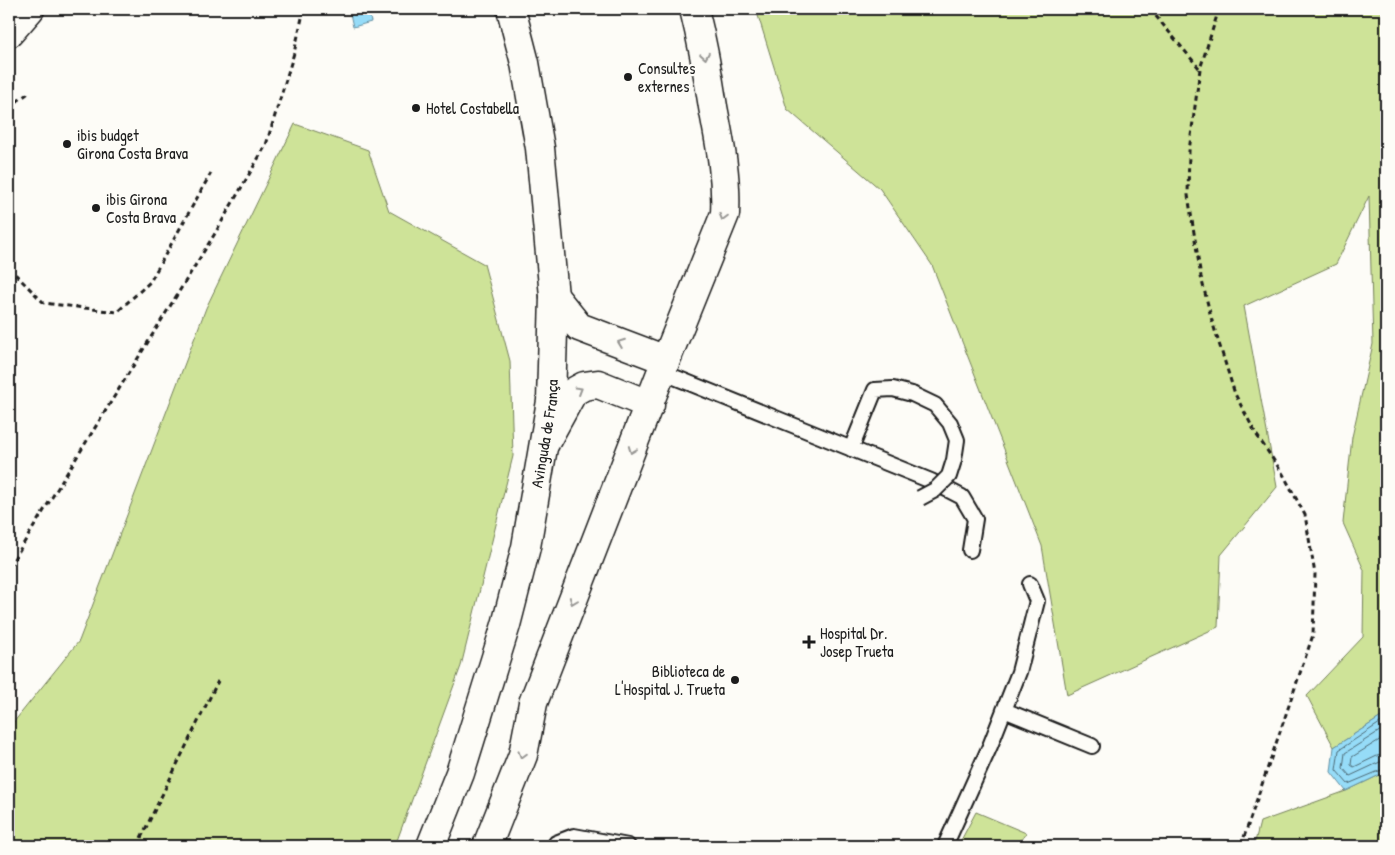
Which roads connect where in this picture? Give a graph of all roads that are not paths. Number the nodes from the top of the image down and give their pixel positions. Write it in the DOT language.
graph roads {
  1 [pos="30,9"];
  2 [pos="511,9"];
  3 [pos="694,9"];
  4 [pos="9,33"];
  5 [pos="554,296"];
  6 [pos="664,366"];
  7 [pos="650,405"];
  8 [pos="544,444"];
  9 [pos="851,449"];
  10 [pos="920,498"];
  11 [pos="970,550"];
  12 [pos="1030,584"];
  13 [pos="1004,710"];
  14 [pos="1092,746"];
  15 [pos="431,846"];
  16 [pos="488,846"];
  17 [pos="554,846"];
  18 [pos="628,846"];
  19 [pos="944,846"];
  1 -- 4 [label="street"];
  2 -- 5 [label="street, Avinguda de França"];
  3 -- 6 [label="street, one-way"];
  6 -- 5 [label="street, one-way"];
  5 -- 8 [label="street, Avinguda de França"];
  6 -- 7 [label="street"];
  6 -- 9 [label="lane"];
  8 -- 7 [label="street, one-way"];
  7 -- 16 [label="street, one-way"];
  8 -- 15 [label="street, Avinguda de França"];
  9 -- 10 [label="lane, bridge"];
  9 -- 11 [label="lane"];
  12 -- 13 [label="lane"];
  13 -- 14 [label="lane"];
  13 -- 19 [label="lane"];
  17 -- 18 [label="lane"];
}
